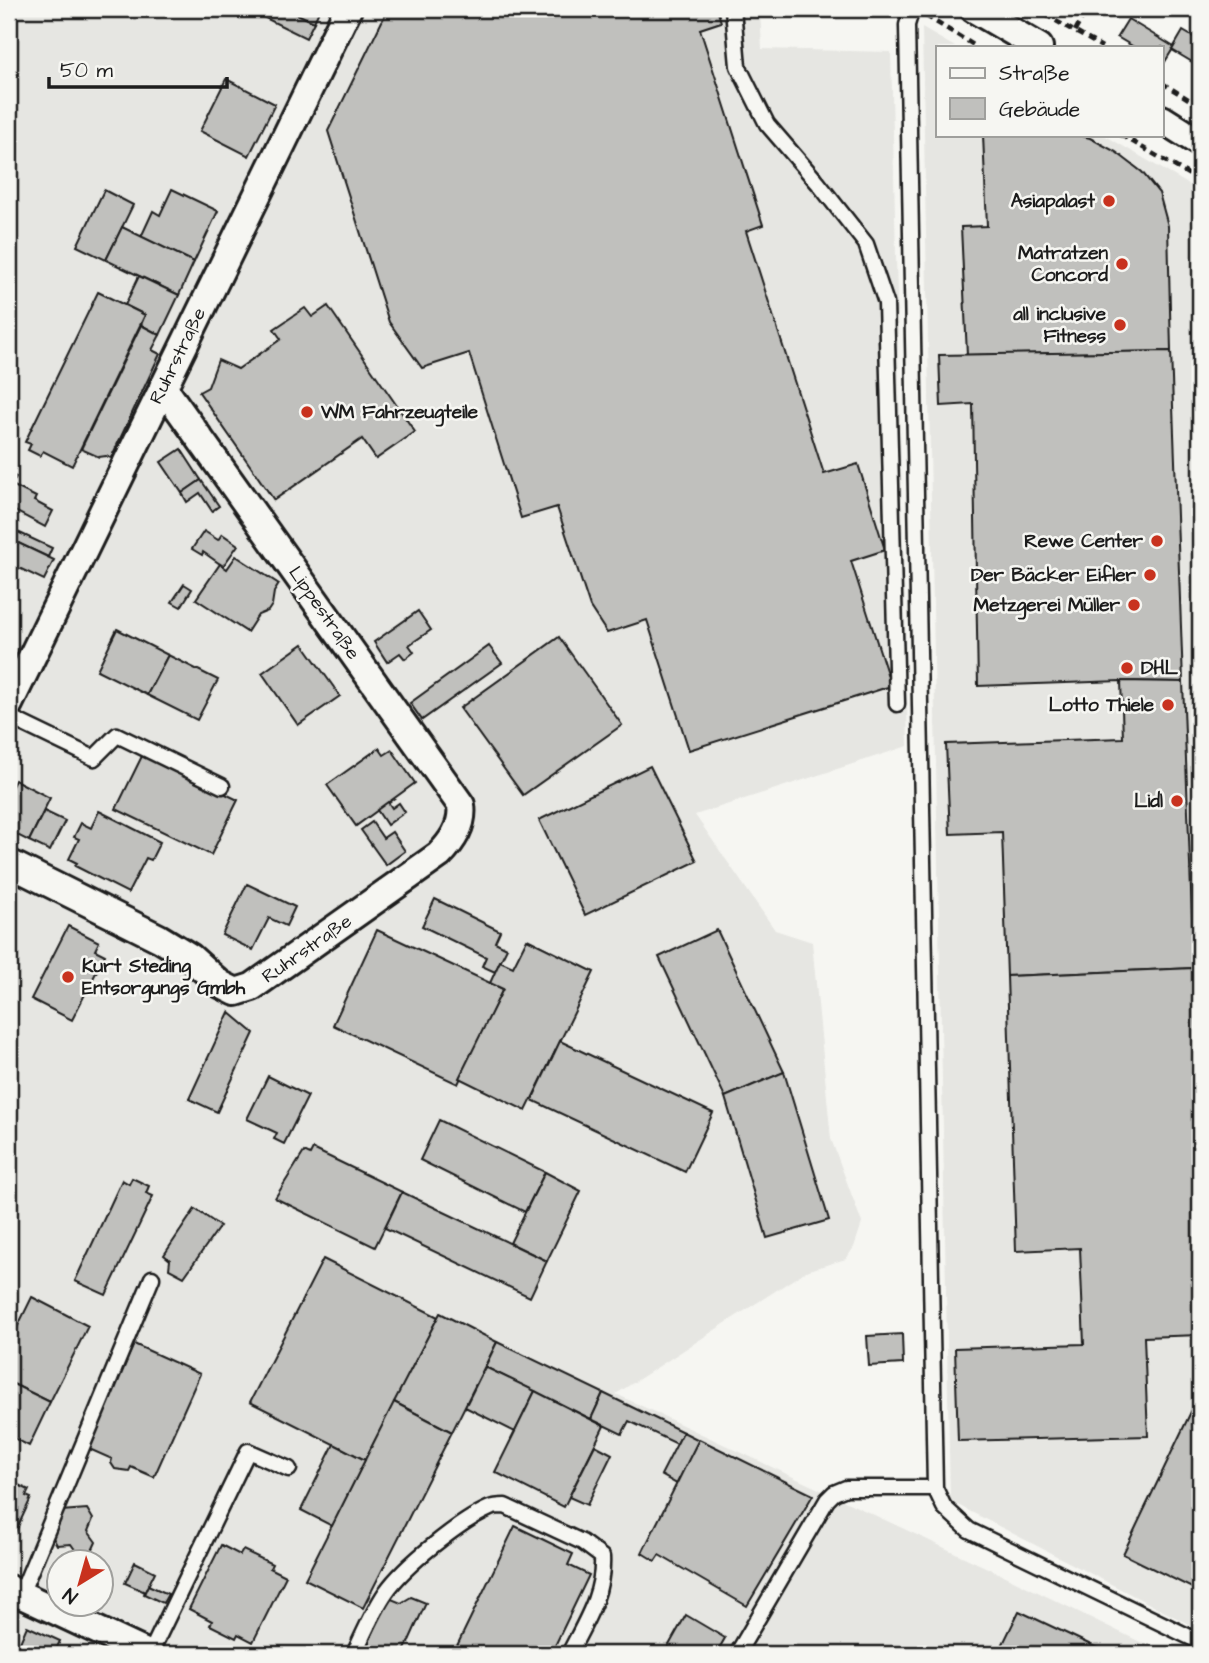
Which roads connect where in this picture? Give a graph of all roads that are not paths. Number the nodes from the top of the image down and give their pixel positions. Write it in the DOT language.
graph roads {
  1 [pos="348,9"];
  2 [pos="733,9"];
  3 [pos="974,9"];
  4 [pos="918,12"];
  5 [pos="1037,46"];
  6 [pos="1164,120"];
  7 [pos="1200,143"];
  8 [pos="163,387"];
  9 [pos="9,704"];
  10 [pos="897,704"];
  11 [pos="9,717"];
  12 [pos="222,786"];
  13 [pos="450,844"];
  14 [pos="9,863"];
  15 [pos="152,1278"];
  16 [pos="289,1469"];
  17 [pos="935,1488"];
  18 [pos="15,1591"];
  19 [pos="1200,1642"];
  20 [pos="149,1654"];
  21 [pos="354,1654"];
  22 [pos="569,1654"];
  23 [pos="737,1654"];
  1 -- 8 [label="street, Ruhrstraße"];
  2 -- 10 [label="lane"];
  3 -- 5 [label="street"];
  4 -- 17 [label="lane"];
  6 -- 7 [label="street"];
  8 -- 9 [label="street, Ruhrstraße"];
  8 -- 13 [label="street, Lippestraße"];
  11 -- 12 [label="lane"];
  13 -- 14 [label="street, Ruhrstraße"];
  15 -- 18 [label="lane"];
  16 -- 20 [label="lane"];
  17 -- 19 [label="lane"];
  17 -- 23 [label="lane"];
  18 -- 20 [label="street"];
  21 -- 22 [label="lane"];
}
